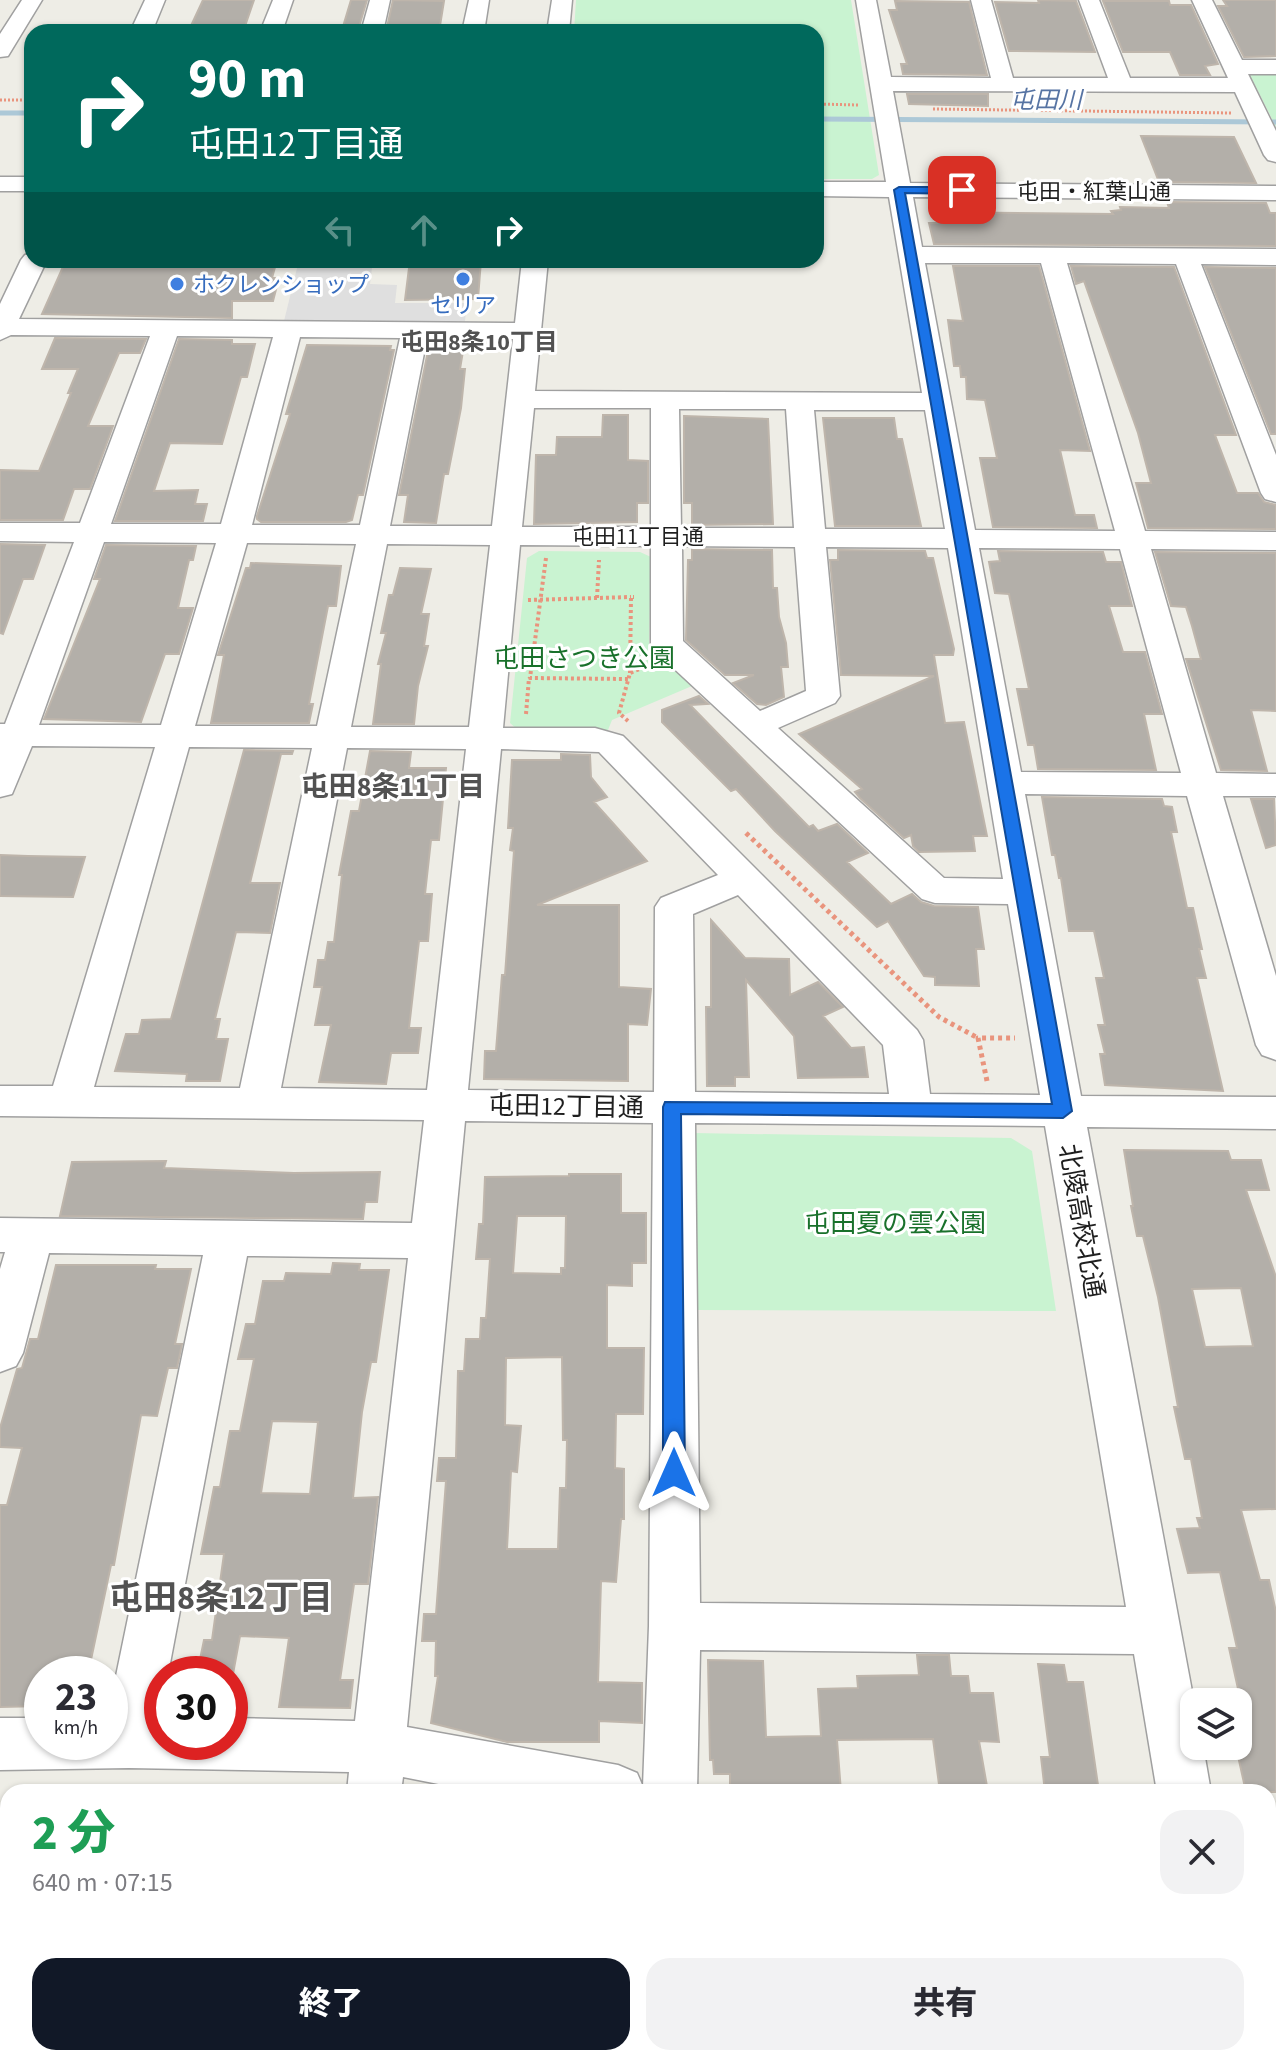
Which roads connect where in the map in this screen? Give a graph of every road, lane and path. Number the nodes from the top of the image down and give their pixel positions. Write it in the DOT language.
graph roads {
  1 [pos="32,0"];
  2 [pos="155,0"];
  3 [pos="283,0"];
  4 [pos="380,0"];
  5 [pos="479,0"];
  6 [pos="562,0"];
  7 [pos="866,0"];
  8 [pos="981,0"];
  9 [pos="1089,0"];
  10 [pos="1202,0"];
  11 [pos="144,24"];
  12 [pos="274,24"];
  13 [pos="374,24"];
  14 [pos="474,24"];
  15 [pos="559,24"];
  16 [pos="7,54"];
  17 [pos="1276,67"];
  18 [pos="1238,76"];
  19 [pos="1004,84"];
  20 [pos="1122,85"];
  21 [pos="0,100"];
  22 [pos="24,100"];
  23 [pos="824,104"];
  24 [pos="885,107"];
  25 [pos="1259,119"];
  26 [pos="1276,155"];
  27 [pos="0,184"];
  28 [pos="24,184"];
  29 [pos="824,189"];
  30 [pos="899,190"];
  31 [pos="1276,193"];
  32 [pos="911,255"];
  33 [pos="1052,256"];
  34 [pos="1186,257"];
  35 [pos="1276,257"];
  36 [pos="24,258"];
  37 [pos="534,268"];
  38 [pos="167,327"];
  39 [pos="289,328"];
  40 [pos="1,329"];
  41 [pos="415,331"];
  42 [pos="528,331"];
  43 [pos="520,399"];
  44 [pos="665,400"];
  45 [pos="799,401"];
  46 [pos="937,402"];
  47 [pos="1276,493"];
  48 [pos="0,532"];
  49 [pos="93,532"];
  50 [pos="234,534"];
  51 [pos="373,535"];
  52 [pos="507,535"];
  53 [pos="664,537"];
  54 [pos="809,538"];
  55 [pos="961,539"];
  56 [pos="1133,540"];
  57 [pos="1276,541"];
  58 [pos="548,547"];
  59 [pos="600,547"];
  60 [pos="631,597"];
  61 [pos="641,597"];
  62 [pos="597,598"];
  63 [pos="541,599"];
  64 [pos="515,600"];
  65 [pos="655,662"];
  66 [pos="629,676"];
  67 [pos="631,724"];
  68 [pos="755,725"];
  69 [pos="9,736"];
  70 [pos="173,736"];
  71 [pos="333,738"];
  72 [pos="485,739"];
  73 [pos="1005,783"];
  74 [pos="1202,784"];
  75 [pos="1276,785"];
  76 [pos="0,786"];
  77 [pos="745,832"];
  78 [pos="745,878"];
  79 [pos="1024,892"];
  80 [pos="978,1038"];
  81 [pos="1024,1038"];
  82 [pos="1276,1045"];
  83 [pos="988,1089"];
  84 [pos="0,1101"];
  85 [pos="69,1102"];
  86 [pos="257,1103"];
  87 [pos="445,1105"];
  88 [pos="672,1107"];
  89 [pos="911,1109"];
  90 [pos="1063,1111"];
  91 [pos="1276,1113"];
  92 [pos="16,1236"];
  93 [pos="228,1238"];
  94 [pos="434,1241"];
  95 [pos="0,1353"];
  96 [pos="675,1626"];
  97 [pos="1155,1631"];
  98 [pos="129,1742"];
  99 [pos="0,1744"];
  100 [pos="377,1770"];
  101 [pos="530,1784"];
  102 [pos="670,1784"];
  103 [pos="1183,1784"];
  1 -- 16 [label="street"];
  2 -- 11 [label="street"];
  3 -- 12 [label="street"];
  4 -- 13 [label="street"];
  5 -- 14 [label="street"];
  6 -- 15 [label="street"];
  7 -- 24 [label="street, 北陵高校北通"];
  8 -- 19 [label="street"];
  9 -- 20 [label="street"];
  10 -- 18 [label="street"];
  17 -- 18 [label="street"];
  18 -- 20 [label="street"];
  18 -- 25 [label="street"];
  19 -- 20 [label="street"];
  19 -- 24 [label="street"];
  21 -- 22 [label="path"];
  23 -- 24 [label="path"];
  24 -- 25 [label="path"];
  24 -- 30 [label="street, 北陵高校北通"];
  25 -- 26 [label="street"];
  27 -- 28 [label="street"];
  29 -- 30 [label="street, 屯田・紅葉山通"];
  30 -- 31 [label="street, 屯田・紅葉山通"];
  30 -- 32 [label="street, 北陵高校北通"];
  32 -- 33 [label="street"];
  32 -- 46 [label="street, 北陵高校北通"];
  33 -- 34 [label="street"];
  33 -- 56 [label="street"];
  34 -- 35 [label="street"];
  34 -- 47 [label="street"];
  36 -- 40 [label="street"];
  37 -- 42 [label="street"];
  38 -- 39 [label="street"];
  38 -- 40 [label="street"];
  38 -- 49 [label="street"];
  39 -- 41 [label="street"];
  39 -- 50 [label="street"];
  41 -- 42 [label="street"];
  41 -- 51 [label="street"];
  42 -- 43 [label="street"];
  43 -- 44 [label="street"];
  43 -- 52 [label="street"];
  44 -- 45 [label="street"];
  44 -- 53 [label="street"];
  45 -- 46 [label="street"];
  45 -- 54 [label="street"];
  46 -- 55 [label="street, 北陵高校北通"];
  48 -- 49 [label="street, 屯田11丁目通"];
  49 -- 50 [label="street, 屯田11丁目通"];
  49 -- 69 [label="street"];
  50 -- 51 [label="street, 屯田11丁目通"];
  50 -- 70 [label="street"];
  51 -- 52 [label="street, 屯田11丁目通"];
  51 -- 71 [label="street"];
  52 -- 53 [label="street, 屯田11丁目通"];
  52 -- 72 [label="street"];
  53 -- 54 [label="street, 屯田11丁目通"];
  53 -- 68 [label="street"];
  54 -- 55 [label="street, 屯田11丁目通"];
  54 -- 68 [label="street"];
  55 -- 56 [label="street, 屯田11丁目通"];
  55 -- 73 [label="street, 北陵高校北通"];
  56 -- 57 [label="street, 屯田11丁目通"];
  56 -- 74 [label="street"];
  58 -- 63 [label="path"];
  59 -- 62 [label="path"];
  60 -- 61 [label="path"];
  60 -- 62 [label="path"];
  60 -- 66 [label="path"];
  62 -- 63 [label="path"];
  63 -- 64 [label="path"];
  63 -- 66 [label="path"];
  65 -- 66 [label="path"];
  66 -- 67 [label="path"];
  68 -- 79 [label="street"];
  69 -- 70 [label="street"];
  69 -- 76 [label="street"];
  70 -- 71 [label="street"];
  70 -- 85 [label="street"];
  71 -- 72 [label="street"];
  71 -- 86 [label="street"];
  72 -- 78 [label="street"];
  72 -- 87 [label="street"];
  73 -- 74 [label="street"];
  73 -- 79 [label="street, 北陵高校北通"];
  74 -- 75 [label="street"];
  74 -- 82 [label="street"];
  77 -- 80 [label="path"];
  78 -- 88 [label="street"];
  78 -- 89 [label="street"];
  79 -- 90 [label="street, 北陵高校北通"];
  80 -- 81 [label="path"];
  80 -- 83 [label="path"];
  84 -- 85 [label="street, 屯田12丁目通"];
  85 -- 86 [label="street, 屯田12丁目通"];
  86 -- 87 [label="street, 屯田12丁目通"];
  87 -- 88 [label="street, 屯田12丁目通"];
  87 -- 94 [label="street"];
  88 -- 89 [label="street, 屯田12丁目通"];
  88 -- 96 [label="street"];
  89 -- 90 [label="street, 屯田12丁目通"];
  90 -- 91 [label="street, 屯田12丁目通"];
  90 -- 97 [label="street, 北陵高校北通"];
  92 -- 93 [label="street"];
  92 -- 95 [label="street"];
  93 -- 94 [label="street"];
  93 -- 98 [label="street"];
  94 -- 100 [label="street"];
  96 -- 97 [label="street"];
  96 -- 102 [label="street"];
  97 -- 103 [label="street, 北陵高校北通"];
  98 -- 99 [label="street"];
  98 -- 100 [label="street"];
  100 -- 101 [label="street"];
}
